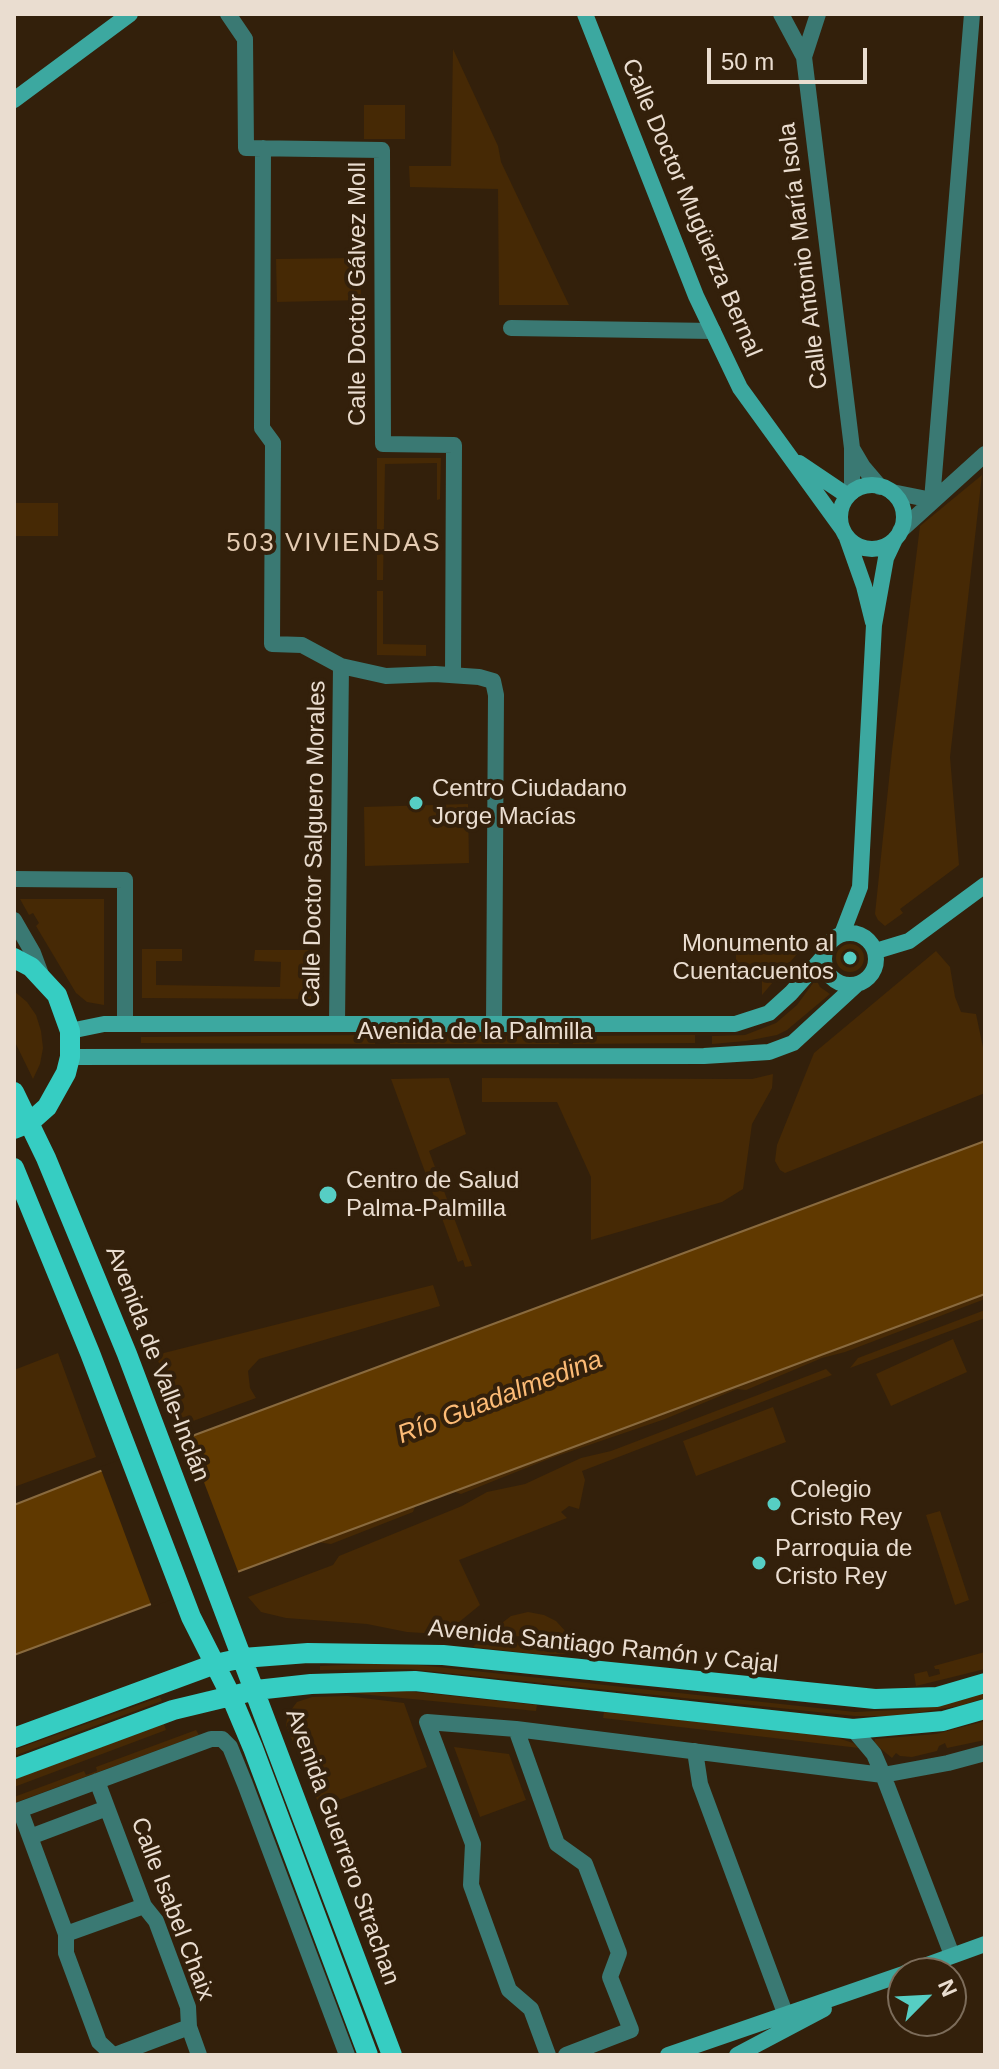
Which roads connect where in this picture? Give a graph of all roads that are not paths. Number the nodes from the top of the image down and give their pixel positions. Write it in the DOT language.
graph roads {
  1 [pos="130,14"];
  2 [pos="228,14"];
  3 [pos="585,14"];
  4 [pos="781,14"];
  5 [pos="818,14"];
  6 [pos="972,14"];
  7 [pos="804,57"];
  8 [pos="14,100"];
  9 [pos="263,148"];
  10 [pos="511,328"];
  11 [pos="713,331"];
  12 [pos="852,448"];
  13 [pos="985,454"];
  14 [pos="788,456"];
  15 [pos="886,490"];
  16 [pos="850,494"];
  17 [pos="932,500"];
  18 [pos="845,533"];
  19 [pos="897,535"];
  20 [pos="874,625"];
  21 [pos="341,666"];
  22 [pos="453,675"];
  23 [pos="14,879"];
  24 [pos="985,885"];
  25 [pos="14,920"];
  26 [pos="842,934"];
  27 [pos="876,951"];
  28 [pos="824,956"];
  29 [pos="14,958"];
  30 [pos="42,979"];
  31 [pos="856,985"];
  32 [pos="337,1023"];
  33 [pos="125,1024"];
  34 [pos="494,1024"];
  35 [pos="70,1031"];
  36 [pos="70,1057"];
  37 [pos="14,1092"];
  38 [pos="21,1126"];
  39 [pos="14,1168"];
  40 [pos="243,1658"];
  41 [pos="215,1664"];
  42 [pos="985,1683"];
  43 [pos="256,1690"];
  44 [pos="231,1696"];
  45 [pos="985,1709"];
  46 [pos="516,1729"];
  47 [pos="853,1729"];
  48 [pos="14,1738"];
  49 [pos="695,1751"];
  50 [pos="985,1753"];
  51 [pos="14,1769"];
  52 [pos="883,1775"];
  53 [pos="97,1781"];
  54 [pos="107,1808"];
  55 [pos="17,1811"];
  56 [pos="30,1837"];
  57 [pos="144,1906"];
  58 [pos="66,1934"];
  59 [pos="985,1944"];
  60 [pos="952,1955"];
  61 [pos="947,1957"];
  62 [pos="887,1979"];
  63 [pos="864,1988"];
  64 [pos="785,2013"];
  65 [pos="189,2027"];
  66 [pos="753,2045"];
  67 [pos="114,2055"];
  68 [pos="199,2055"];
  69 [pos="347,2055"];
  70 [pos="368,2055"];
  71 [pos="392,2055"];
  72 [pos="548,2055"];
  73 [pos="566,2055"];
  74 [pos="668,2055"];
  75 [pos="737,2055"];
  1 -- 8 [label="main road"];
  2 -- 9 [label="street"];
  3 -- 11 [label="main road, Calle Doctor Mugüerza Bernal"];
  4 -- 7 [label="street"];
  5 -- 7 [label="street"];
  6 -- 17 [label="street"];
  7 -- 12 [label="street, Calle Antonio María Isola"];
  9 -- 21 [label="street"];
  9 -- 22 [label="street, Calle Doctor Gálvez Moll"];
  10 -- 11 [label="street"];
  11 -- 14 [label="main road, Calle Doctor Mugüerza Bernal"];
  12 -- 15 [label="street, Calle Antonio María Isola"];
  12 -- 16 [label="street, Calle Antonio María Isola"];
  13 -- 17 [label="street"];
  14 -- 16 [label="main road, Calle Doctor Mugüerza Bernal"];
  14 -- 18 [label="main road, Calle Doctor Mugüerza Bernal"];
  15 -- 16 [label="main road"];
  15 -- 17 [label="street"];
  15 -- 19 [label="main road"];
  16 -- 18 [label="main road"];
  17 -- 19 [label="street"];
  18 -- 19 [label="main road"];
  18 -- 20 [label="main road, Calle Doctor Mugüerza Bernal"];
  19 -- 20 [label="main road, Calle Doctor Mugüerza Bernal"];
  20 -- 26 [label="main road, Calle Doctor Mugüerza Bernal"];
  21 -- 22 [label="street"];
  21 -- 32 [label="street, Calle Doctor Salguero Morales"];
  22 -- 34 [label="street"];
  23 -- 33 [label="street"];
  24 -- 27 [label="main road"];
  25 -- 30 [label="street"];
  26 -- 27 [label="main road"];
  26 -- 28 [label="main road"];
  27 -- 31 [label="main road"];
  28 -- 31 [label="main road"];
  28 -- 34 [label="main road, Avenida de la Palmilla"];
  29 -- 30 [label="main road"];
  30 -- 35 [label="main road"];
  31 -- 36 [label="main road, Avenida de la Palmilla"];
  32 -- 33 [label="main road, Avenida de la Palmilla"];
  32 -- 34 [label="main road, Avenida de la Palmilla"];
  33 -- 35 [label="main road, Avenida de la Palmilla"];
  35 -- 36 [label="main road"];
  36 -- 38 [label="main road"];
  37 -- 38 [label="main road, Avenida de Valle-Inclán"];
  38 -- 40 [label="main road, Avenida de Valle-Inclán"];
  39 -- 41 [label="main road"];
  40 -- 41 [label="main road, Avenida Santiago Ramón y Cajal"];
  40 -- 42 [label="main road, Avenida Santiago Ramón y Cajal"];
  40 -- 43 [label="main road, Avenida Guerrero Strachan"];
  41 -- 44 [label="main road, Avenida Guerrero Strachan"];
  41 -- 48 [label="main road, Avenida Santiago Ramón y Cajal"];
  43 -- 44 [label="main road"];
  43 -- 47 [label="main road"];
  43 -- 71 [label="main road, Avenida Guerrero Strachan"];
  44 -- 51 [label="main road"];
  44 -- 70 [label="main road, Avenida Guerrero Strachan"];
  45 -- 47 [label="main road"];
  46 -- 49 [label="street"];
  46 -- 72 [label="street"];
  46 -- 73 [label="street"];
  47 -- 52 [label="street"];
  49 -- 52 [label="street"];
  49 -- 64 [label="street"];
  50 -- 52 [label="street"];
  52 -- 60 [label="street"];
  53 -- 54 [label="street, Calle Isabel Chaix"];
  53 -- 55 [label="street"];
  53 -- 69 [label="street"];
  54 -- 56 [label="street"];
  54 -- 57 [label="street, Calle Isabel Chaix"];
  55 -- 56 [label="street"];
  56 -- 58 [label="street"];
  57 -- 58 [label="street"];
  57 -- 65 [label="street, Calle Isabel Chaix"];
  58 -- 67 [label="street"];
  59 -- 60 [label="main road"];
  60 -- 61 [label="main road"];
  62 -- 63 [label="main road"];
  63 -- 64 [label="main road"];
  63 -- 66 [label="main road"];
  64 -- 66 [label="main road"];
  64 -- 74 [label="main road"];
  65 -- 67 [label="street"];
  65 -- 68 [label="street, Calle Isabel Chaix"];
  66 -- 75 [label="main road"];
}
